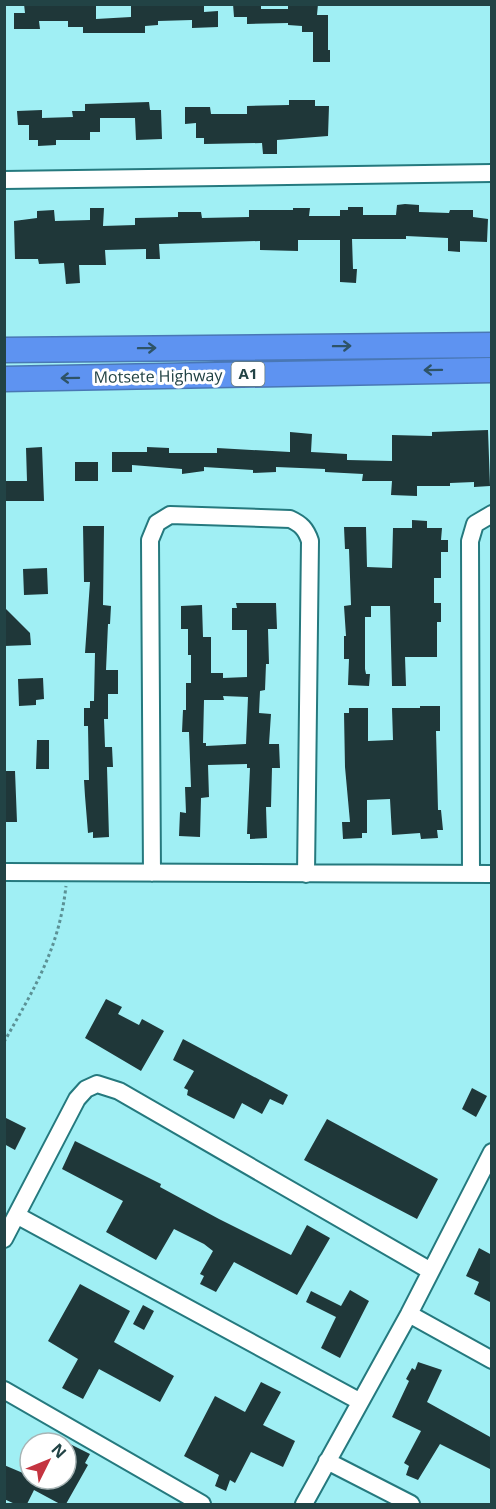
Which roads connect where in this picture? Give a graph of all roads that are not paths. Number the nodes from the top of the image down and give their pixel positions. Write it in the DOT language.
graph roads {
  1 [pos="492,173"];
  2 [pos="4,180"];
  3 [pos="492,345"];
  4 [pos="4,350"];
  5 [pos="492,370"];
  6 [pos="4,379"];
  7 [pos="492,514"];
  8 [pos="4,872"];
  9 [pos="152,873"];
  10 [pos="306,874"];
  11 [pos="471,874"];
  12 [pos="492,874"];
  13 [pos="492,1152"];
  14 [pos="486,1176"];
  15 [pos="18,1216"];
  16 [pos="4,1239"];
  17 [pos="429,1270"];
  18 [pos="409,1314"];
  19 [pos="492,1360"];
  20 [pos="4,1390"];
  21 [pos="359,1401"];
  22 [pos="327,1461"];
  23 [pos="202,1504"];
  24 [pos="304,1504"];
  25 [pos="411,1504"];
  1 -- 2 [label="street"];
  4 -- 3 [label="highway, Motsete Highway / A1, one-way"];
  5 -- 6 [label="highway, Motsete Highway / A1, one-way"];
  7 -- 11 [label="street"];
  8 -- 9 [label="street"];
  9 -- 10 [label="street"];
  9 -- 10 [label="street"];
  10 -- 11 [label="street"];
  11 -- 12 [label="street"];
  13 -- 14 [label="street"];
  14 -- 17 [label="street"];
  15 -- 16 [label="street"];
  15 -- 17 [label="street"];
  15 -- 21 [label="street"];
  17 -- 18 [label="street"];
  18 -- 19 [label="street"];
  18 -- 21 [label="street"];
  20 -- 23 [label="street"];
  21 -- 22 [label="street"];
  22 -- 24 [label="street"];
  22 -- 25 [label="street"];
}
